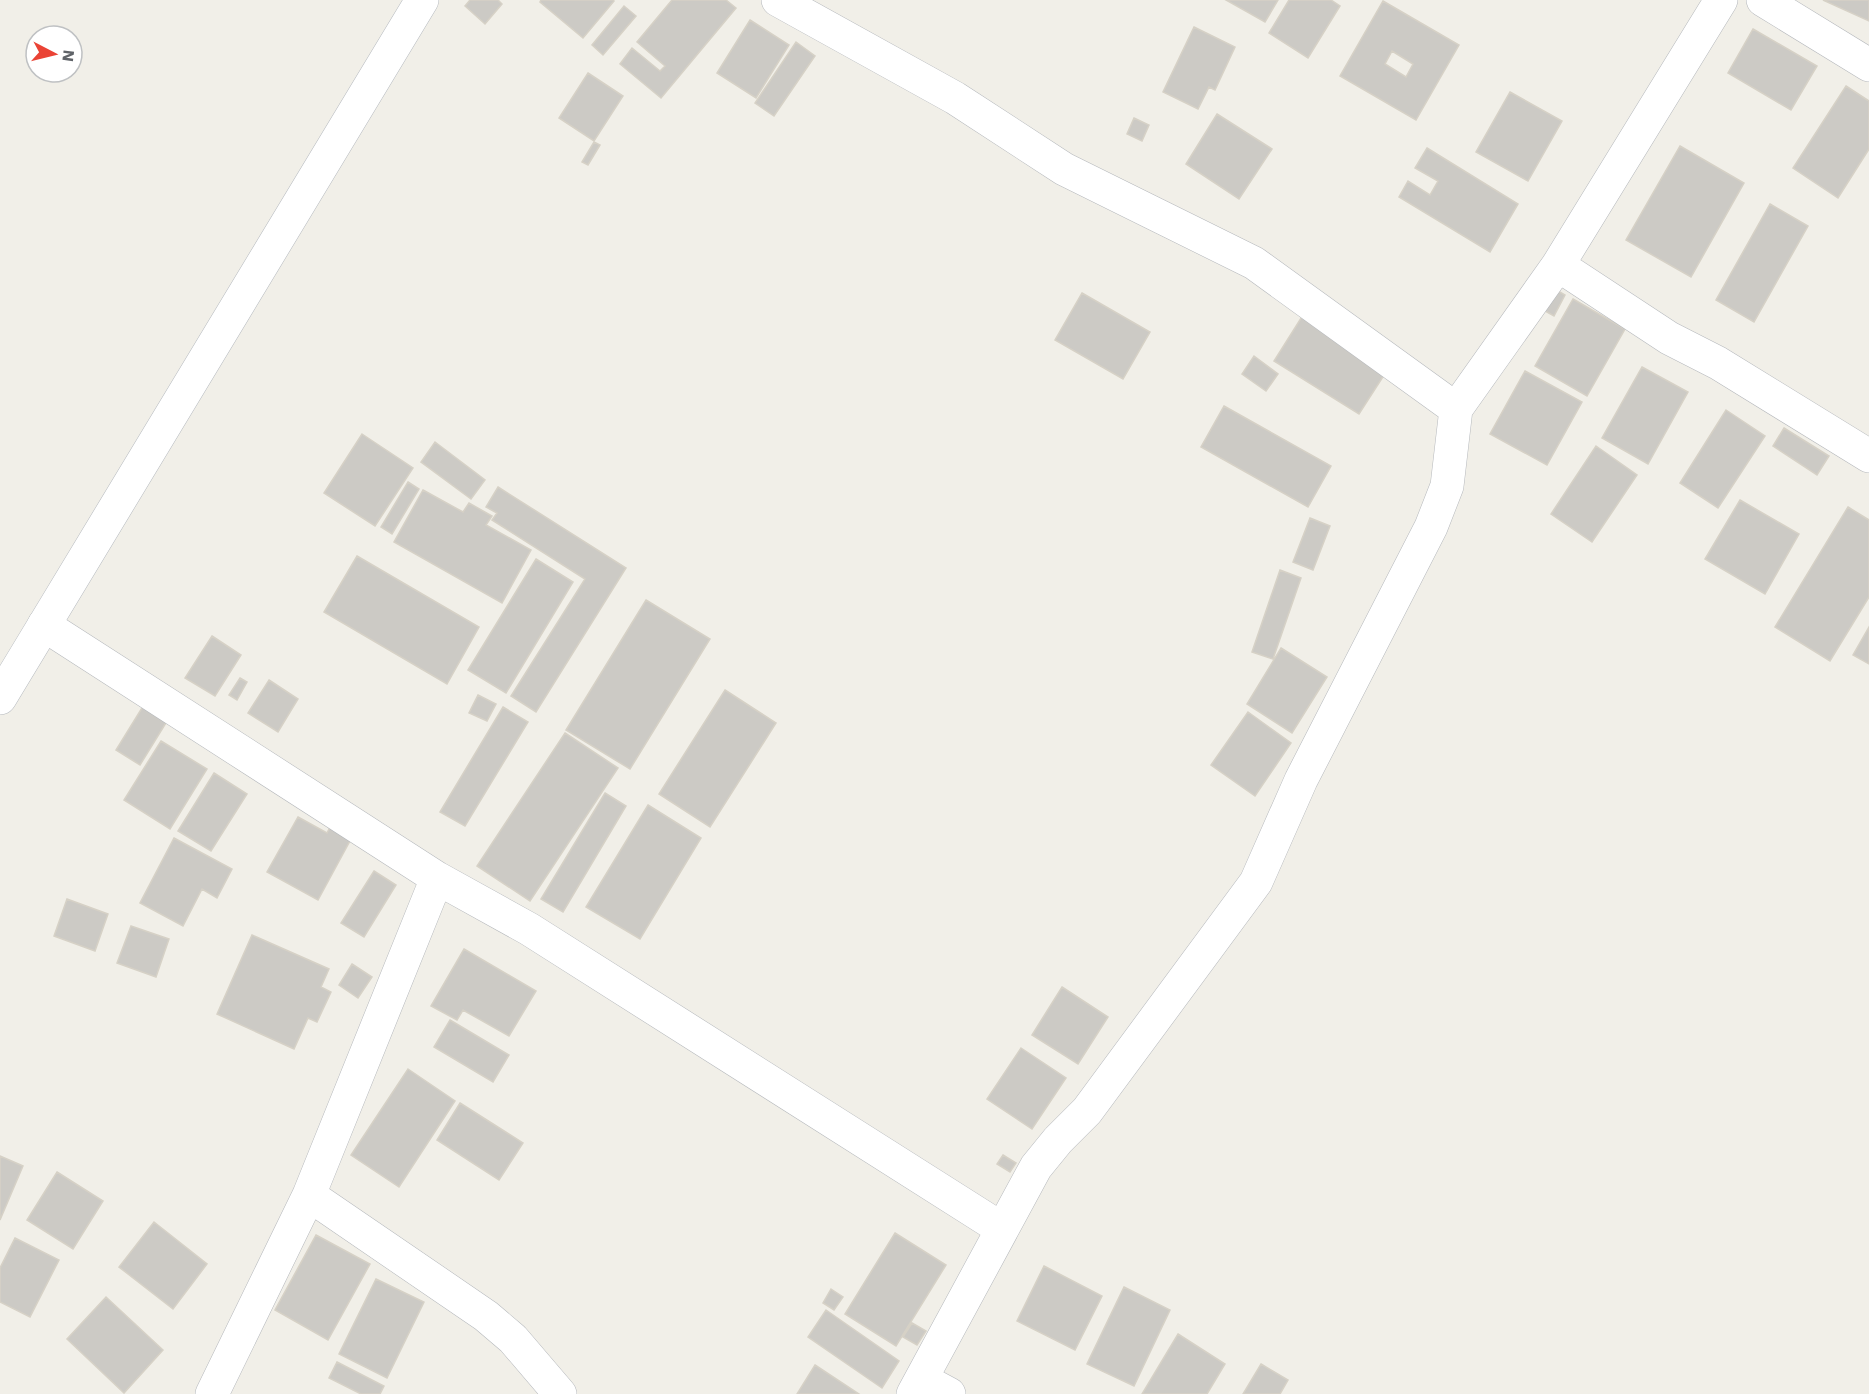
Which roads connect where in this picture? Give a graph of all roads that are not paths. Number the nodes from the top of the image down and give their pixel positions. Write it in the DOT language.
graph roads {
  1 [pos="422,0"];
  2 [pos="778,0"];
  3 [pos="1721,0"];
  4 [pos="1763,0"];
  5 [pos="1869,65"];
  6 [pos="1558,265"];
  7 [pos="1456,409"];
  8 [pos="1869,456"];
  9 [pos="44,625"];
  10 [pos="0,698"];
  11 [pos="436,878"];
  12 [pos="309,1195"];
  13 [pos="1002,1229"];
  14 [pos="928,1389"];
  15 [pos="212,1394"];
  16 [pos="560,1394"];
  1 -- 9 [label="street"];
  2 -- 7 [label="street"];
  3 -- 6 [label="street"];
  4 -- 5 [label="street"];
  6 -- 7 [label="street"];
  6 -- 8 [label="street"];
  7 -- 13 [label="street"];
  9 -- 10 [label="street"];
  9 -- 11 [label="street"];
  11 -- 12 [label="street"];
  11 -- 13 [label="street"];
  12 -- 15 [label="street"];
  12 -- 16 [label="street"];
  13 -- 14 [label="street"];
}
